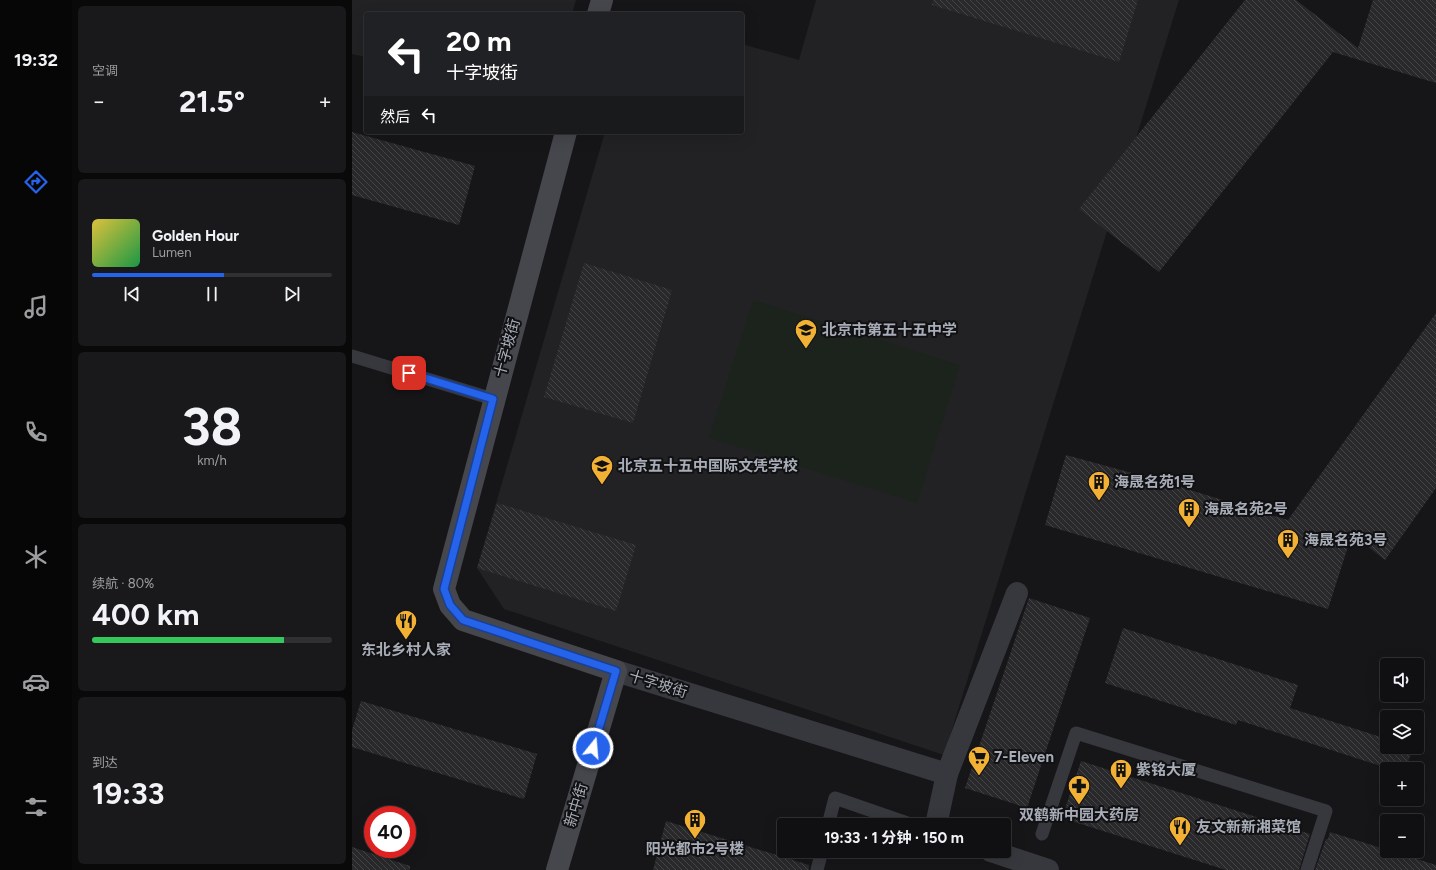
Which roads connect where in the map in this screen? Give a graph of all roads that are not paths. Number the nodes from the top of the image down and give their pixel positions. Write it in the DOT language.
graph roads {
  1 [pos="602,0"];
  2 [pos="599,12"];
  3 [pos="565,134"];
  4 [pos="352,356"];
  5 [pos="493,399"];
  6 [pos="1017,593"];
  7 [pos="616,671"];
  8 [pos="947,774"];
  9 [pos="830,818"];
  10 [pos="893,818"];
  11 [pos="938,818"];
  12 [pos="1042,834"];
  13 [pos="820,858"];
  14 [pos="1011,858"];
  15 [pos="557,870"];
  16 [pos="817,870"];
  17 [pos="1048,870"];
  18 [pos="1307,870"];
  1 -- 2 [label="street"];
  3 -- 5 [label="street, 十字坡街"];
  4 -- 5 [label="lane"];
  5 -- 7 [label="street, 十字坡街"];
  6 -- 8 [label="street"];
  7 -- 8 [label="street, 十字坡街"];
  7 -- 15 [label="street, 新中街"];
  8 -- 11 [label="street"];
  9 -- 10 [label="lane"];
  12 -- 18 [label="lane"];
  13 -- 16 [label="lane"];
  14 -- 17 [label="street"];
}
